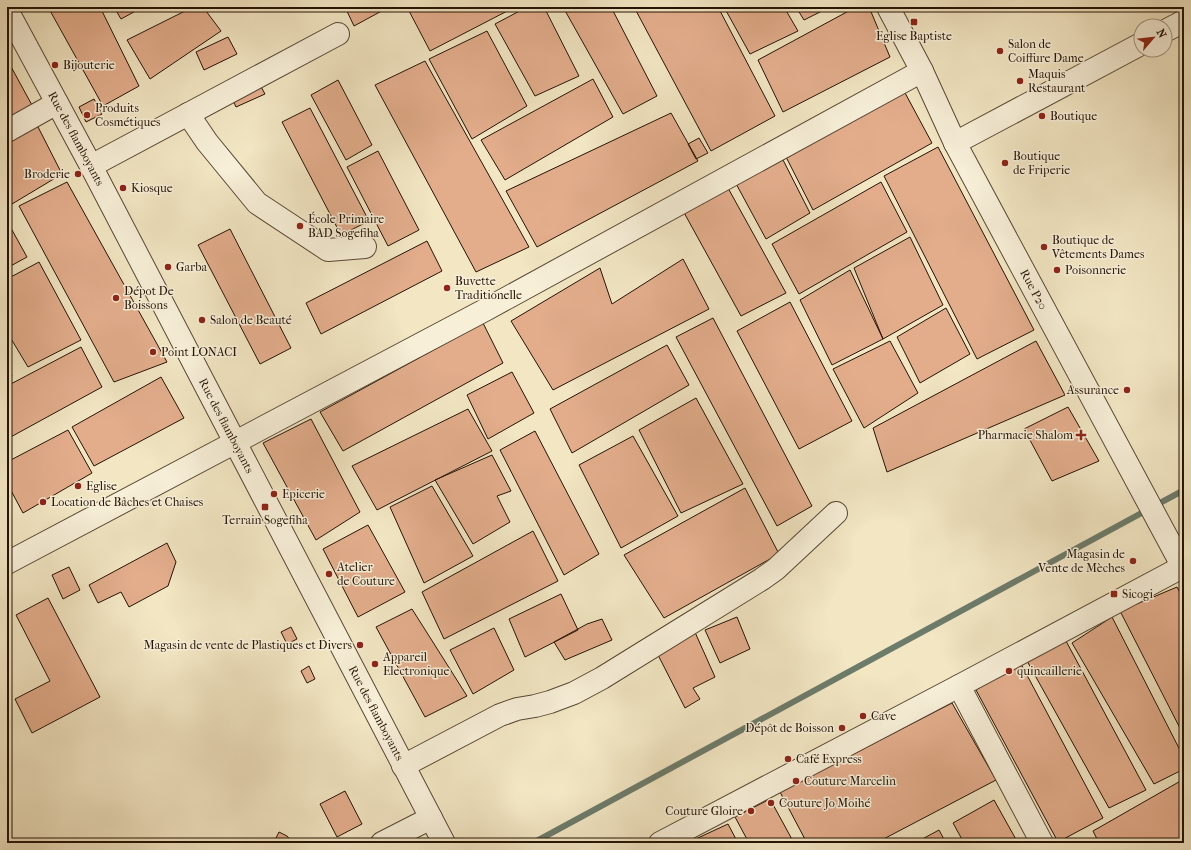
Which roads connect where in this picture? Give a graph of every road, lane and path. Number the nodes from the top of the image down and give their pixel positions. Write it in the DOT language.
graph roads {
  1 [pos="888,7"];
  2 [pos="7,10"];
  3 [pos="1184,20"];
  4 [pos="1173,26"];
  5 [pos="338,34"];
  6 [pos="1133,48"];
  7 [pos="922,72"];
  8 [pos="57,103"];
  9 [pos="188,114"];
  10 [pos="7,131"];
  11 [pos="956,143"];
  12 [pos="91,166"];
  13 [pos="365,247"];
  14 [pos="236,443"];
  15 [pos="836,512"];
  16 [pos="7,563"];
  17 [pos="1184,567"];
  18 [pos="959,686"];
  19 [pos="404,766"];
  20 [pos="431,818"];
  21 [pos="382,843"];
  22 [pos="444,843"];
  23 [pos="660,843"];
  24 [pos="1042,843"];
  1 -- 7 [label="street, Rue P20"];
  2 -- 8 [label="street, Rue des flamboyants"];
  3 -- 4 [label="street"];
  5 -- 9 [label="street"];
  6 -- 11 [label="street"];
  7 -- 11 [label="street, Rue P20"];
  7 -- 14 [label="street"];
  8 -- 10 [label="street"];
  8 -- 12 [label="street, Rue des flamboyants"];
  9 -- 12 [label="street"];
  9 -- 13 [label="street"];
  11 -- 17 [label="street, Rue P20"];
  12 -- 14 [label="street, Rue des flamboyants"];
  14 -- 16 [label="street"];
  14 -- 19 [label="street, Rue des flamboyants"];
  15 -- 19 [label="street"];
  17 -- 18 [label="street"];
  18 -- 23 [label="street"];
  18 -- 24 [label="street"];
  19 -- 20 [label="street, Rue des flamboyants"];
  20 -- 21 [label="street"];
  20 -- 22 [label="street, Rue des flamboyants"];
}
